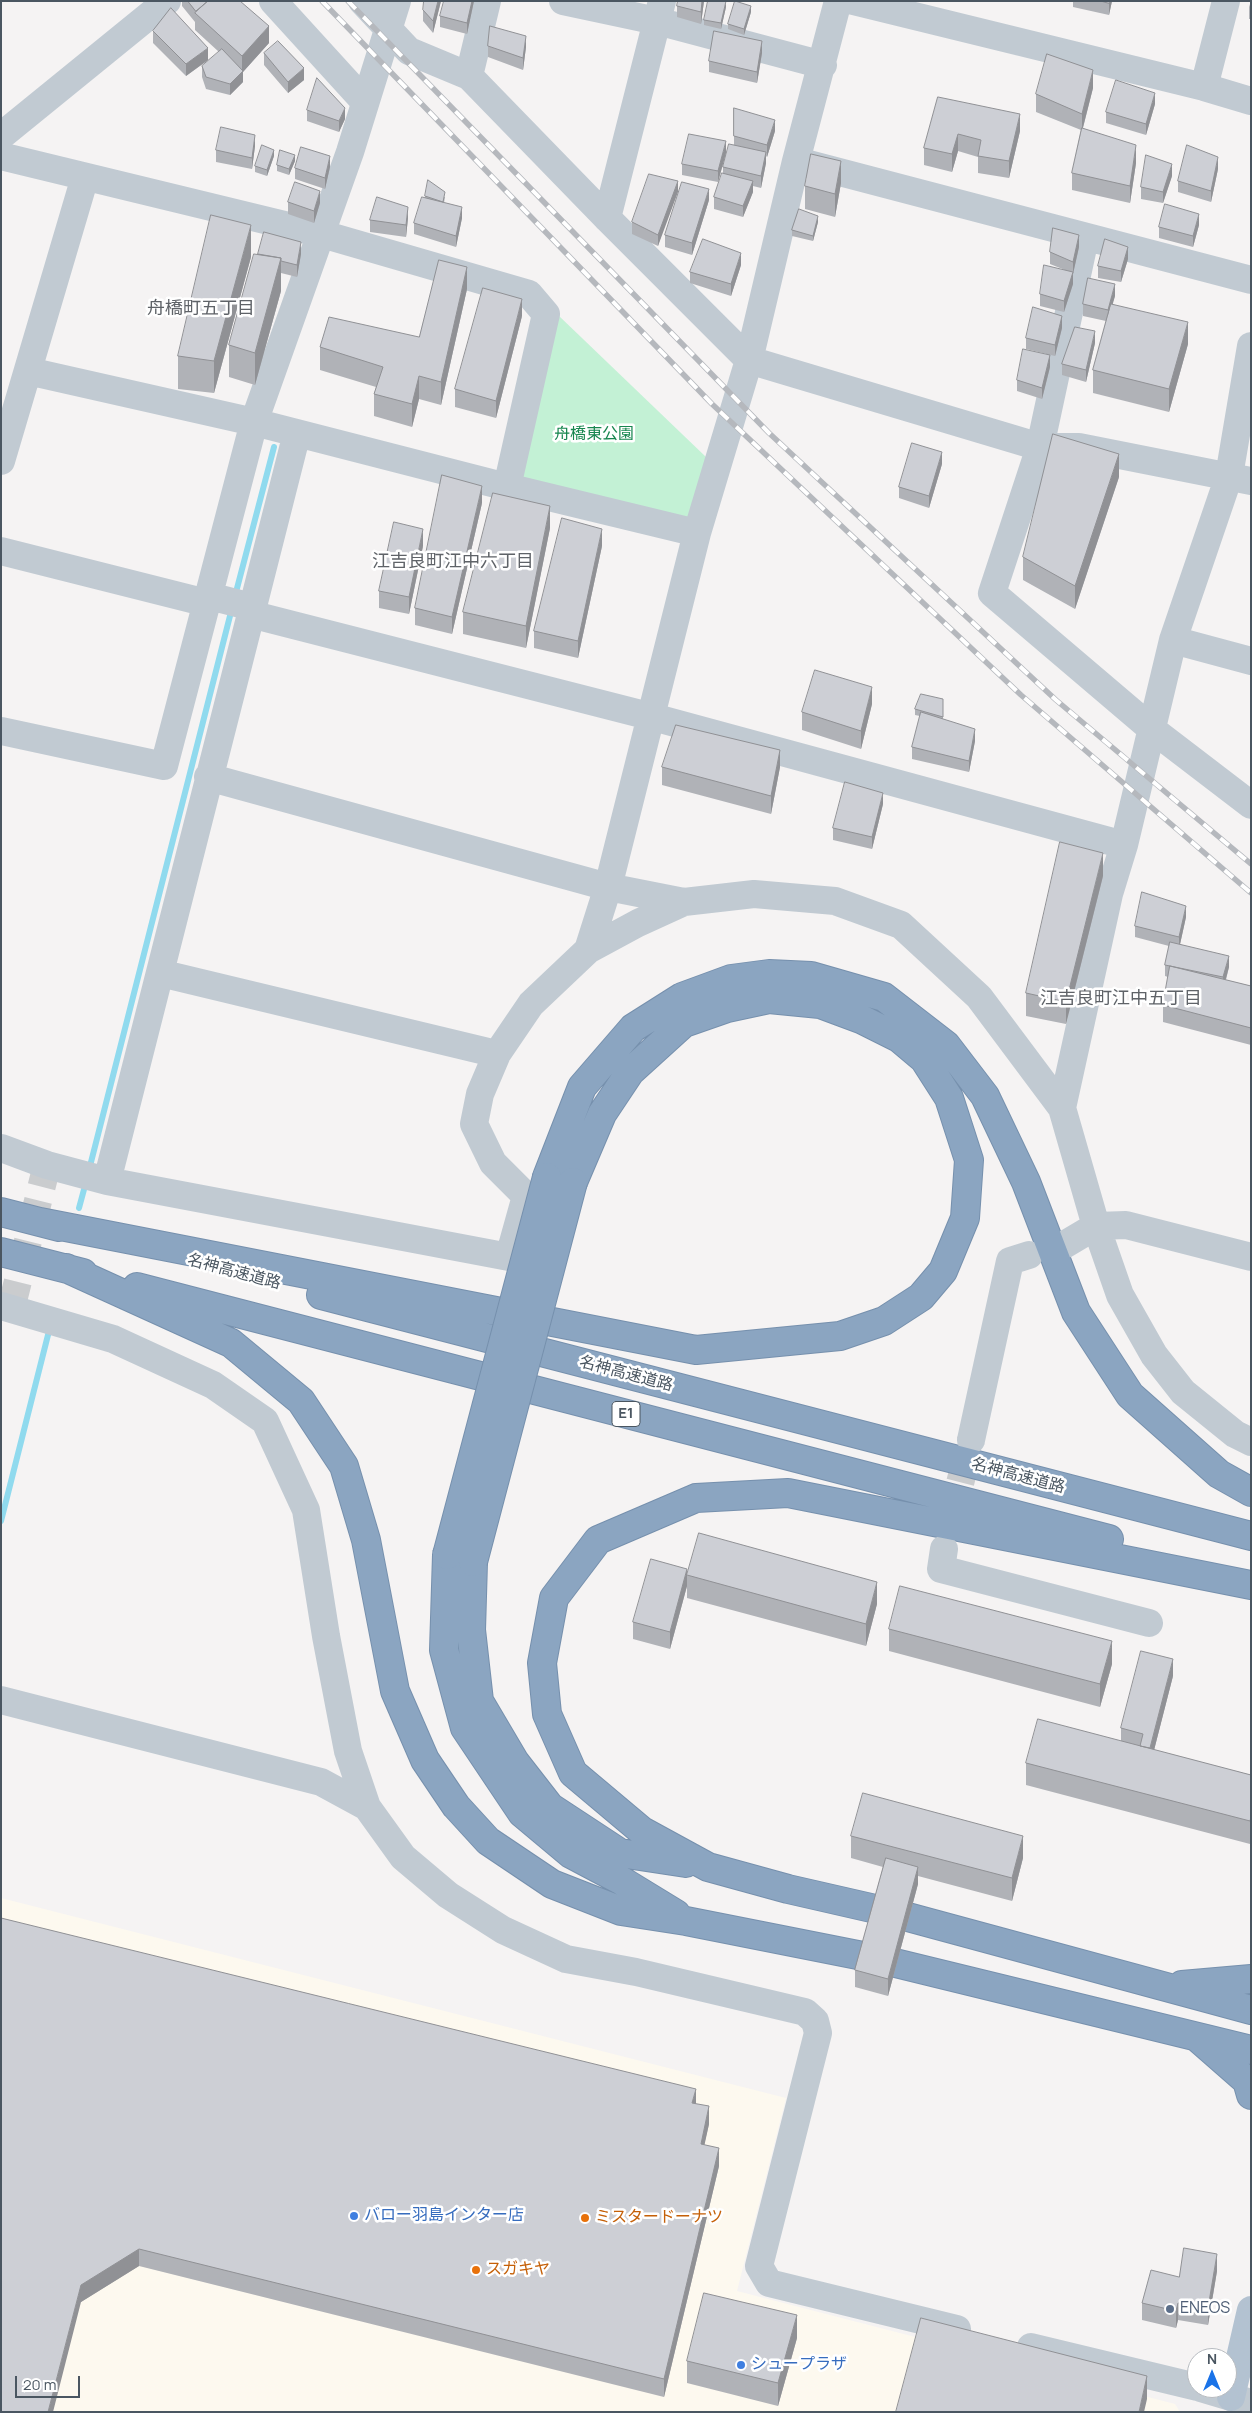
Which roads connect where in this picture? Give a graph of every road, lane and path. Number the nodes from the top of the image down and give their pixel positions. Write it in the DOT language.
graph roads {
  1 [pos="167,1"];
  2 [pos="274,1"];
  3 [pos="362,1"];
  4 [pos="397,1"];
  5 [pos="487,1"];
  6 [pos="563,1"];
  7 [pos="838,1"];
  8 [pos="853,1"];
  9 [pos="1226,1"];
  10 [pos="660,11"];
  11 [pos="388,30"];
  12 [pos="822,64"];
  13 [pos="469,76"];
  14 [pos="1204,87"];
  15 [pos="1251,101"];
  16 [pos="365,102"];
  17 [pos="1,136"];
  18 [pos="1,156"];
  19 [pos="796,161"];
  20 [pos="85,177"];
  21 [pos="607,218"];
  22 [pos="322,234"];
  23 [pos="1085,238"];
  24 [pos="1251,280"];
  25 [pos="1251,346"];
  26 [pos="750,360"];
  27 [pos="28,371"];
  28 [pos="254,422"];
  29 [pos="6,428"];
  30 [pos="296,433"];
  31 [pos="1040,447"];
  32 [pos="1,461"];
  33 [pos="1240,479"];
  34 [pos="506,487"];
  35 [pos="697,533"];
  36 [pos="1,551"];
  37 [pos="211,599"];
  38 [pos="249,608"];
  39 [pos="1173,640"];
  40 [pos="1251,661"];
  41 [pos="649,716"];
  42 [pos="1,730"];
  43 [pos="1153,730"];
  44 [pos="208,777"];
  45 [pos="1251,805"];
  46 [pos="1124,845"];
  47 [pos="608,887"];
  48 [pos="684,902"];
  49 [pos="588,950"];
  50 [pos="160,973"];
  51 [pos="497,1054"];
  52 [pos="1062,1108"];
  53 [pos="1,1148"];
  54 [pos="104,1180"];
  55 [pos="1,1212"];
  56 [pos="40,1222"];
  57 [pos="1096,1226"];
  58 [pos="1064,1245"];
  59 [pos="1,1252"];
  60 [pos="1029,1255"];
  61 [pos="1251,1257"];
  62 [pos="66,1268"];
  63 [pos="1,1306"];
  64 [pos="971,1440"];
  65 [pos="1251,1442"];
  66 [pos="1251,1492"];
  67 [pos="1251,1536"];
  68 [pos="944,1549"];
  69 [pos="1251,1576"];
  70 [pos="1251,1585"];
  71 [pos="1149,1624"];
  72 [pos="1,1700"];
  73 [pos="367,1807"];
  74 [pos="708,1867"];
  75 [pos="686,1921"];
  76 [pos="1251,1979"];
  77 [pos="1160,1986"];
  78 [pos="1251,2010"];
  79 [pos="1197,2037"];
  80 [pos="1251,2050"];
  81 [pos="1251,2095"];
  82 [pos="1251,2310"];
  83 [pos="978,2334"];
  84 [pos="1007,2341"];
  85 [pos="1187,2385"];
  86 [pos="1223,2398"];
  87 [pos="1236,2404"];
  1 -- 17 [label="street"];
  2 -- 16 [label="street"];
  3 -- 11 [label="street"];
  4 -- 11 [label="street"];
  5 -- 13 [label="street"];
  6 -- 10 [label="street"];
  7 -- 12 [label="street"];
  8 -- 14 [label="street"];
  9 -- 14 [label="street"];
  10 -- 12 [label="street"];
  10 -- 21 [label="street"];
  11 -- 13 [label="street"];
  11 -- 16 [label="street"];
  12 -- 19 [label="street"];
  13 -- 21 [label="street"];
  14 -- 15 [label="street"];
  16 -- 22 [label="street"];
  18 -- 20 [label="street"];
  19 -- 23 [label="street"];
  19 -- 26 [label="street"];
  20 -- 22 [label="street"];
  20 -- 27 [label="street"];
  21 -- 26 [label="street"];
  22 -- 28 [label="street"];
  22 -- 34 [label="street"];
  23 -- 24 [label="street"];
  23 -- 31 [label="street"];
  25 -- 33 [label="street"];
  26 -- 31 [label="street"];
  26 -- 35 [label="street"];
  27 -- 28 [label="street"];
  27 -- 29 [label="street"];
  28 -- 30 [label="street"];
  28 -- 37 [label="street"];
  29 -- 32 [label="street"];
  30 -- 34 [label="street"];
  30 -- 38 [label="street"];
  31 -- 33 [label="street"];
  31 -- 43 [label="street"];
  33 -- 39 [label="street"];
  34 -- 35 [label="street"];
  35 -- 41 [label="street"];
  36 -- 37 [label="street"];
  37 -- 38 [label="street"];
  37 -- 42 [label="street"];
  38 -- 41 [label="street"];
  38 -- 44 [label="street"];
  39 -- 40 [label="street"];
  39 -- 43 [label="street"];
  41 -- 46 [label="street"];
  41 -- 47 [label="street"];
  43 -- 45 [label="street"];
  43 -- 46 [label="street"];
  44 -- 47 [label="street"];
  44 -- 50 [label="street"];
  46 -- 52 [label="street"];
  47 -- 48 [label="street"];
  47 -- 49 [label="street"];
  48 -- 49 [label="street"];
  48 -- 52 [label="street"];
  49 -- 51 [label="street"];
  50 -- 51 [label="street"];
  50 -- 54 [label="street"];
  51 -- 54 [label="street"];
  52 -- 57 [label="street"];
  53 -- 54 [label="street"];
  55 -- 56 [label="highway, 名神高速道路 / E1"];
  56 -- 67 [label="highway, 名神高速道路 / E1"];
  56 -- 74 [label="highway, bridge"];
  57 -- 58 [label="street"];
  57 -- 61 [label="street"];
  57 -- 65 [label="street"];
  59 -- 62 [label="highway, E1"];
  60 -- 64 [label="street"];
  62 -- 69 [label="highway, E1"];
  62 -- 75 [label="highway"];
  63 -- 73 [label="street"];
  66 -- 75 [label="highway, bridge"];
  68 -- 71 [label="street"];
  70 -- 74 [label="highway"];
  72 -- 73 [label="street"];
  73 -- 83 [label="street"];
  74 -- 77 [label="highway"];
  75 -- 79 [label="highway"];
  76 -- 77 [label="highway"];
  77 -- 78 [label="highway"];
  79 -- 80 [label="highway"];
  79 -- 81 [label="highway"];
  82 -- 87 [label="main road"];
  84 -- 85 [label="street"];
  86 -- 87 [label="street"];
}
